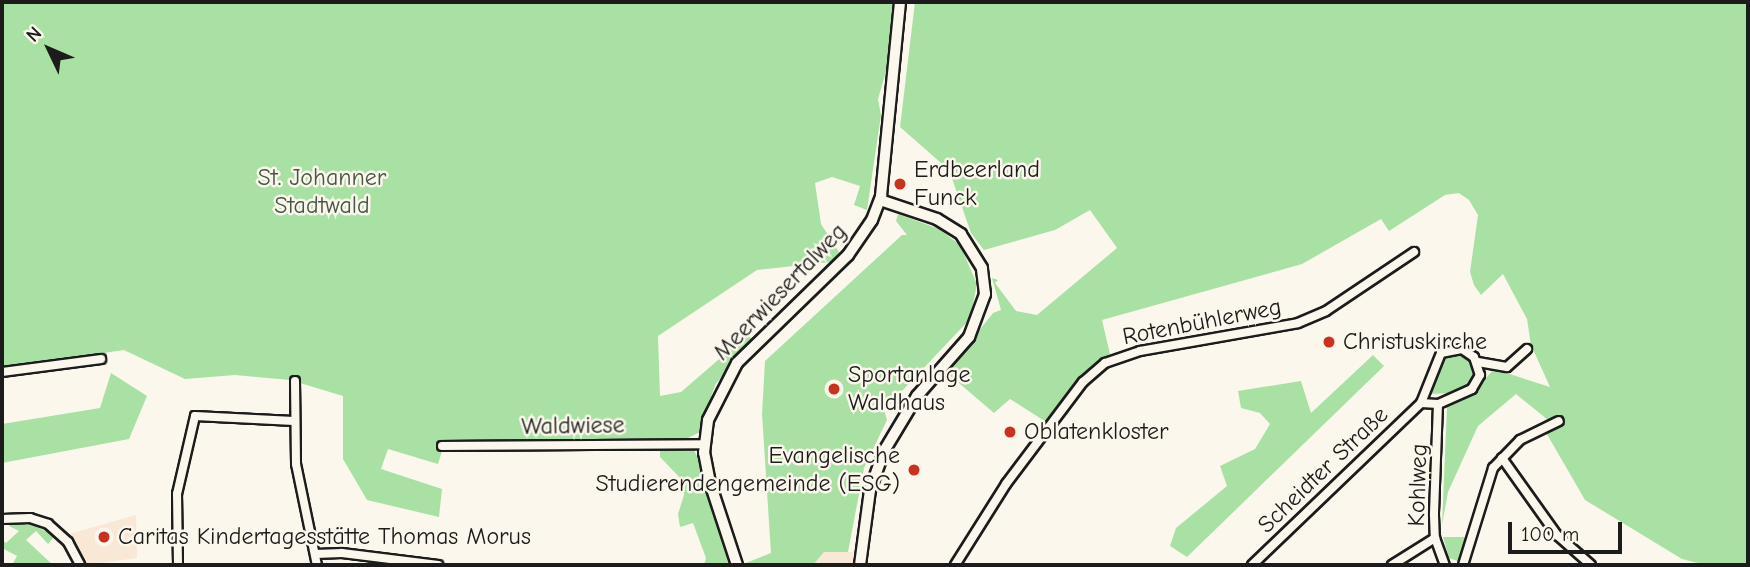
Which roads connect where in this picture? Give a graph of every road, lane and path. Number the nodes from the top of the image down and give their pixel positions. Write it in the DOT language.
graph roads {
  1 [pos="900,2"];
  2 [pos="880,200"];
  3 [pos="1414,252"];
  4 [pos="1527,349"];
  5 [pos="101,359"];
  6 [pos="1478,362"];
  7 [pos="2,372"];
  8 [pos="295,381"];
  9 [pos="1420,403"];
  10 [pos="1438,404"];
  11 [pos="294,421"];
  12 [pos="1559,421"];
  13 [pos="704,444"];
  14 [pos="442,446"];
  15 [pos="1502,458"];
  16 [pos="2,519"];
  17 [pos="1436,538"];
  18 [pos="314,554"];
  19 [pos="80,565"];
  20 [pos="178,565"];
  21 [pos="317,565"];
  22 [pos="432,565"];
  23 [pos="439,565"];
  24 [pos="737,565"];
  25 [pos="860,565"];
  26 [pos="955,565"];
  27 [pos="1252,565"];
  28 [pos="1392,565"];
  29 [pos="1446,565"];
  30 [pos="1463,565"];
  31 [pos="1591,565"];
  1 -- 2 [label="main road, Meerwiesertalweg"];
  2 -- 13 [label="main road, Meerwiesertalweg"];
  2 -- 25 [label="main road"];
  3 -- 26 [label="street, Rotenbühlerweg"];
  4 -- 6 [label="street"];
  5 -- 7 [label="street"];
  6 -- 9 [label="street, Scheidter Straße"];
  6 -- 10 [label="street, Scheidter Straße"];
  8 -- 11 [label="street"];
  9 -- 10 [label="street, Scheidter Straße"];
  9 -- 27 [label="street, Scheidter Straße"];
  10 -- 17 [label="street, Kohlweg"];
  11 -- 18 [label="street"];
  11 -- 20 [label="street"];
  12 -- 15 [label="street"];
  13 -- 14 [label="street, Waldwiese"];
  13 -- 24 [label="main road, Meerwiesertalweg"];
  15 -- 30 [label="street"];
  15 -- 31 [label="street"];
  16 -- 19 [label="street"];
  17 -- 28 [label="street"];
  17 -- 29 [label="street, Kohlweg"];
  18 -- 21 [label="street"];
  18 -- 22 [label="street"];
  22 -- 23 [label="street"];
}
